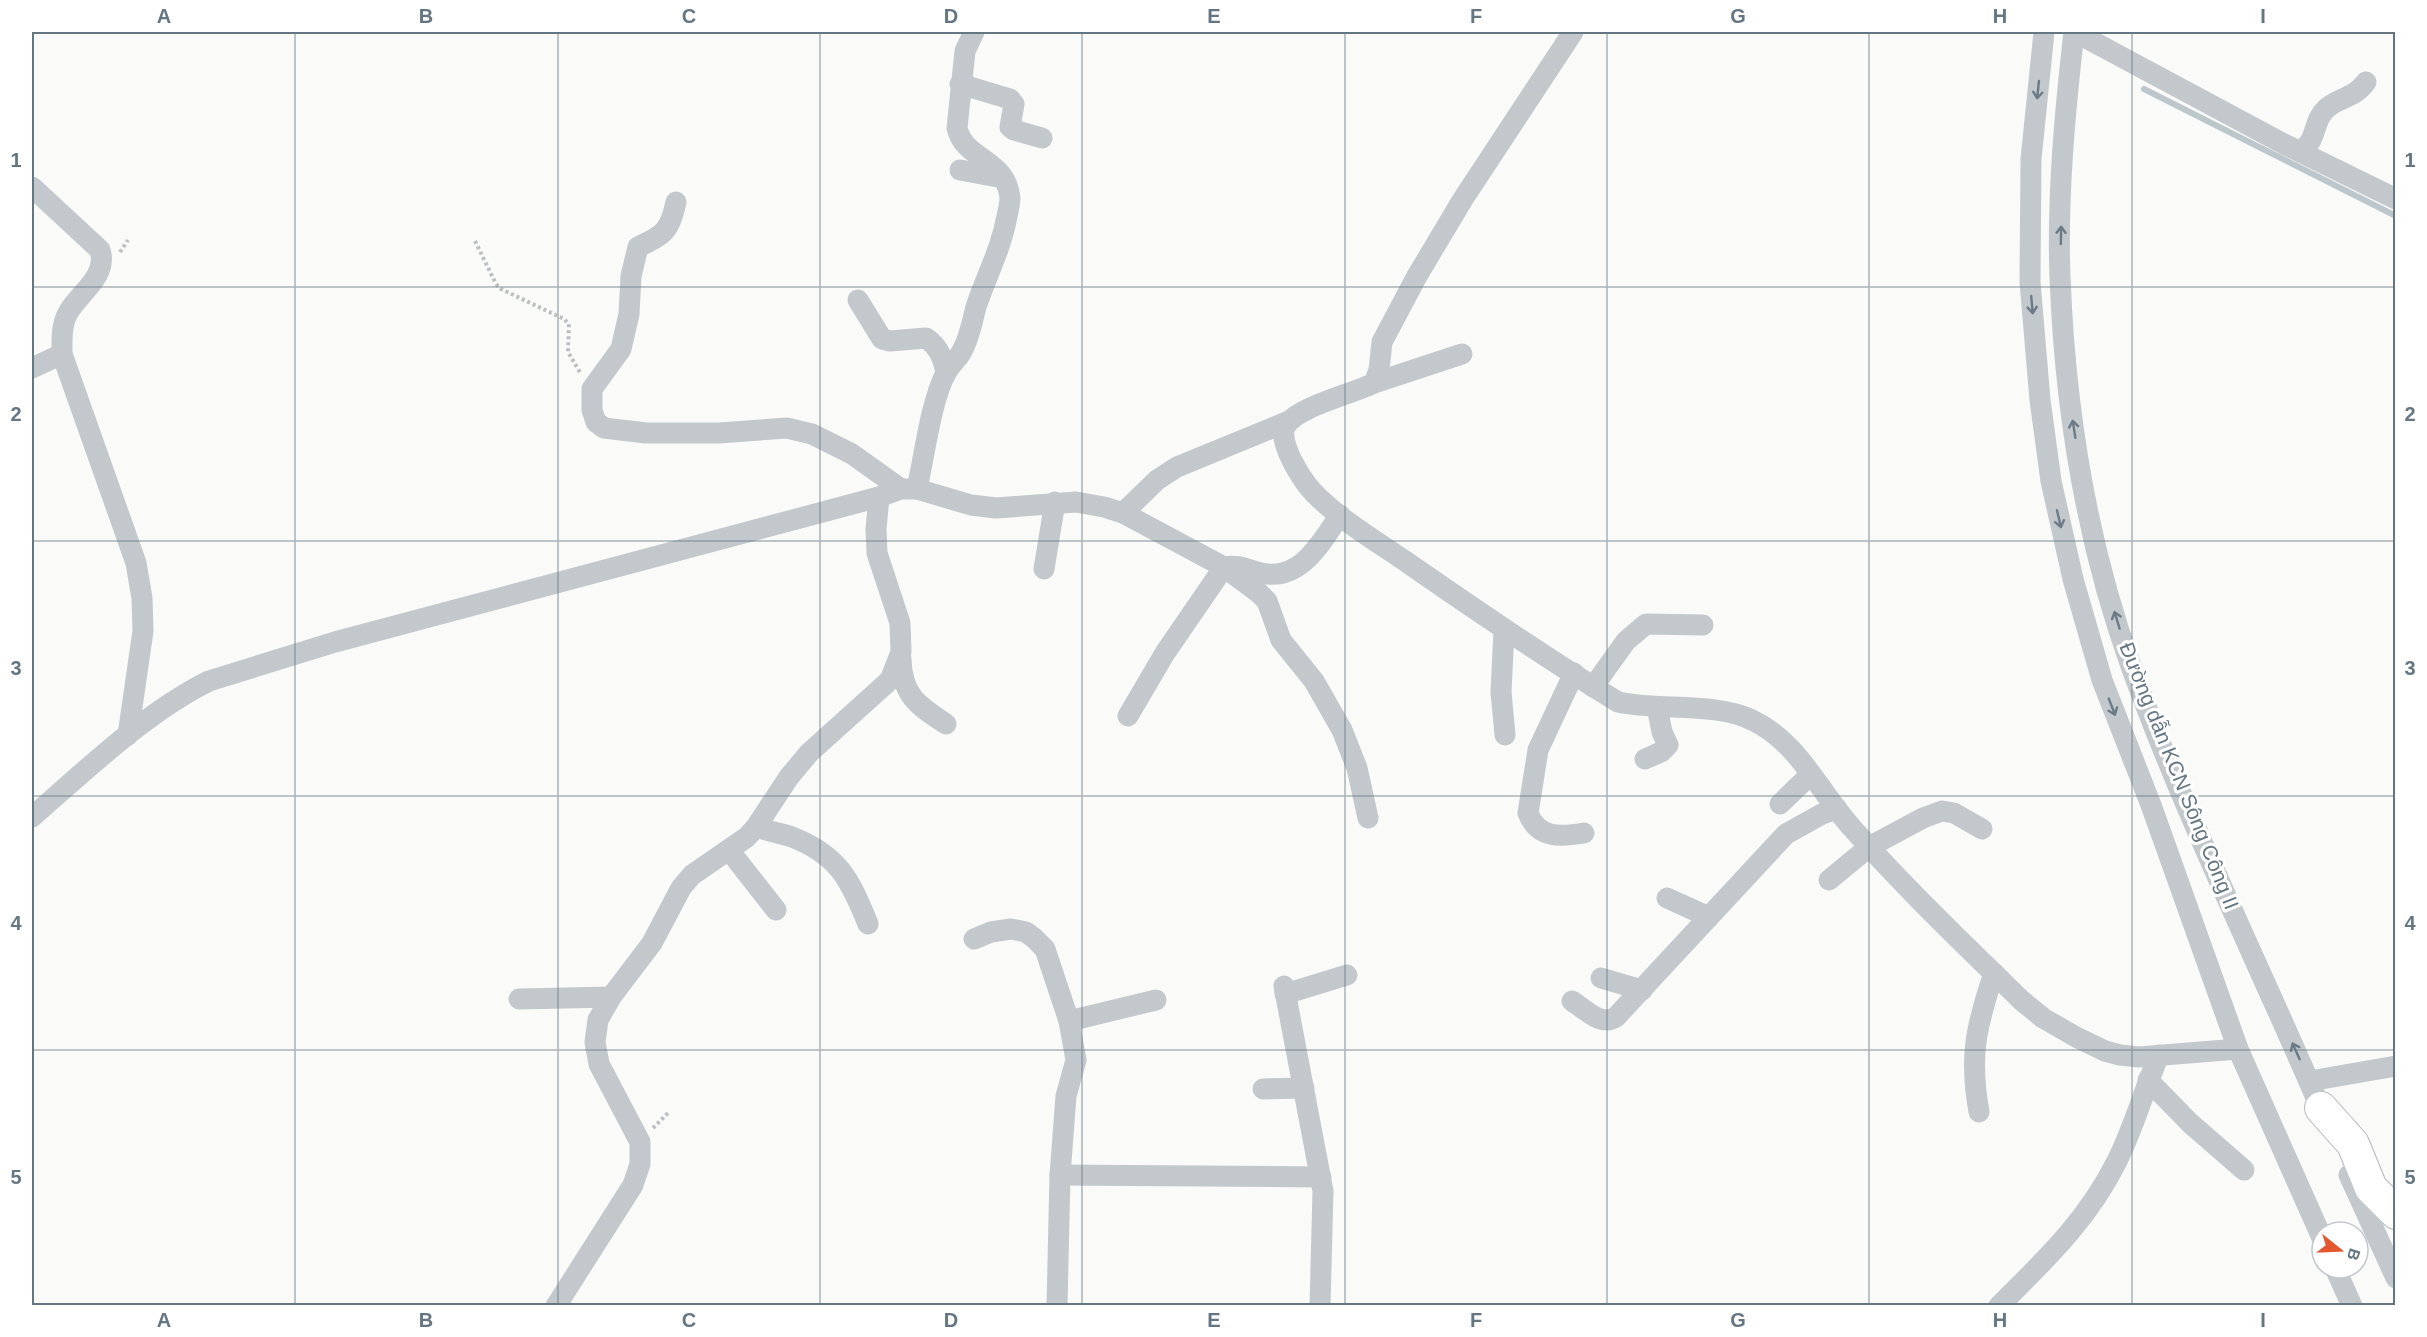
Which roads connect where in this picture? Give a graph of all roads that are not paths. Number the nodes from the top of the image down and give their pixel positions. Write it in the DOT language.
graph roads {
  1 [pos="974,32"];
  2 [pos="1572,32"];
  3 [pos="2044,32"];
  4 [pos="2074,32"];
  5 [pos="2366,82"];
  6 [pos="960,84"];
  7 [pos="1042,138"];
  8 [pos="2301,152"];
  9 [pos="960,170"];
  10 [pos="1003,178"];
  11 [pos="32,187"];
  12 [pos="2396,199"];
  13 [pos="676,202"];
  14 [pos="858,300"];
  15 [pos="62,354"];
  16 [pos="1462,354"];
  17 [pos="32,368"];
  18 [pos="946,373"];
  19 [pos="1374,383"];
  20 [pos="1289,421"];
  21 [pos="2082,474"];
  22 [pos="2050,481"];
  23 [pos="909,489"];
  24 [pos="879,497"];
  25 [pos="1055,502"];
  26 [pos="1123,513"];
  27 [pos="1340,515"];
  28 [pos="1224,567"];
  29 [pos="1044,569"];
  30 [pos="1703,625"];
  31 [pos="1504,630"];
  32 [pos="901,652"];
  33 [pos="1574,673"];
  34 [pos="1593,687"];
  35 [pos="1656,707"];
  36 [pos="1128,716"];
  37 [pos="946,724"];
  38 [pos="128,735"];
  39 [pos="1504,735"];
  40 [pos="1645,759"];
  41 [pos="1811,774"];
  42 [pos="1780,804"];
  43 [pos="1837,809"];
  44 [pos="32,818"];
  45 [pos="1368,818"];
  46 [pos="756,826"];
  47 [pos="1982,829"];
  48 [pos="1584,833"];
  49 [pos="1869,847"];
  50 [pos="729,850"];
  51 [pos="1829,880"];
  52 [pos="1667,897"];
  53 [pos="776,910"];
  54 [pos="1709,917"];
  55 [pos="868,924"];
  56 [pos="974,939"];
  57 [pos="1994,973"];
  58 [pos="1347,975"];
  59 [pos="1601,978"];
  60 [pos="1642,990"];
  61 [pos="611,997"];
  62 [pos="519,999"];
  63 [pos="1156,1000"];
  64 [pos="1572,1000"];
  65 [pos="1069,1021"];
  66 [pos="2238,1049"];
  67 [pos="2159,1055"];
  68 [pos="2396,1066"];
  69 [pos="2148,1080"];
  70 [pos="1305,1088"];
  71 [pos="1263,1089"];
  72 [pos="2315,1095"];
  73 [pos="1979,1112"];
  74 [pos="2244,1170"];
  75 [pos="1060,1175"];
  76 [pos="1321,1177"];
  77 [pos="2396,1213"];
  78 [pos="2314,1220"];
  79 [pos="2396,1278"];
  80 [pos="2341,1280"];
  81 [pos="556,1305"];
  82 [pos="1057,1305"];
  83 [pos="1320,1305"];
  84 [pos="1999,1305"];
  85 [pos="2352,1305"];
  1 -- 6 [label="street"];
  2 -- 19 [label="street"];
  3 -- 22 [label="street, Đường dẫn KCN Sông Công II, one-way"];
  4 -- 8 [label="street"];
  21 -- 4 [label="street, Đường dẫn KCN Sông Công II, one-way"];
  5 -- 8 [label="street"];
  6 -- 7 [label="street"];
  6 -- 10 [label="street"];
  8 -- 12 [label="street"];
  9 -- 10 [label="street"];
  10 -- 18 [label="street"];
  11 -- 15 [label="street"];
  13 -- 23 [label="street"];
  14 -- 18 [label="street"];
  15 -- 17 [label="street"];
  15 -- 38 [label="street"];
  16 -- 19 [label="street"];
  18 -- 23 [label="street"];
  19 -- 20 [label="street"];
  20 -- 26 [label="street"];
  20 -- 27 [label="street"];
  21 -- 22 [label="street"];
  72 -- 21 [label="street, Đường dẫn KCN Sông Công II, one-way"];
  22 -- 66 [label="street, Đường dẫn KCN Sông Công II, one-way"];
  23 -- 24 [label="street"];
  23 -- 25 [label="street"];
  24 -- 32 [label="street"];
  24 -- 38 [label="street"];
  25 -- 26 [label="street"];
  25 -- 29 [label="street"];
  26 -- 28 [label="street"];
  27 -- 28 [label="street"];
  27 -- 31 [label="street"];
  28 -- 36 [label="street"];
  28 -- 45 [label="street"];
  30 -- 34 [label="street"];
  31 -- 33 [label="street"];
  31 -- 39 [label="street"];
  32 -- 37 [label="street"];
  32 -- 46 [label="street"];
  33 -- 34 [label="street"];
  33 -- 48 [label="street"];
  34 -- 35 [label="street"];
  35 -- 40 [label="street"];
  35 -- 41 [label="street"];
  38 -- 44 [label="street"];
  41 -- 42 [label="street"];
  41 -- 43 [label="street"];
  43 -- 49 [label="street"];
  43 -- 54 [label="street"];
  46 -- 50 [label="street"];
  46 -- 55 [label="street"];
  47 -- 49 [label="street"];
  49 -- 51 [label="street"];
  49 -- 57 [label="street"];
  50 -- 53 [label="street"];
  50 -- 61 [label="street"];
  52 -- 54 [label="street"];
  54 -- 60 [label="street"];
  56 -- 65 [label="street"];
  57 -- 67 [label="street"];
  57 -- 73 [label="street"];
  58 -- 70 [label="street"];
  59 -- 60 [label="street"];
  60 -- 64 [label="street"];
  61 -- 62 [label="street"];
  61 -- 81 [label="street"];
  63 -- 65 [label="street"];
  65 -- 75 [label="street"];
  66 -- 67 [label="street"];
  66 -- 78 [label="street, Đường dẫn KCN Sông Công II"];
  67 -- 69 [label="street"];
  68 -- 72 [label="street"];
  69 -- 74 [label="street"];
  69 -- 84 [label="street"];
  70 -- 71 [label="street"];
  70 -- 76 [label="street"];
  72 -- 77 [label="highway"];
  72 -- 79 [label="street, Đường dẫn KCN Sông Công II"];
  75 -- 76 [label="street"];
  75 -- 82 [label="street"];
  76 -- 83 [label="street"];
  80 -- 85 [label="street"];
}
